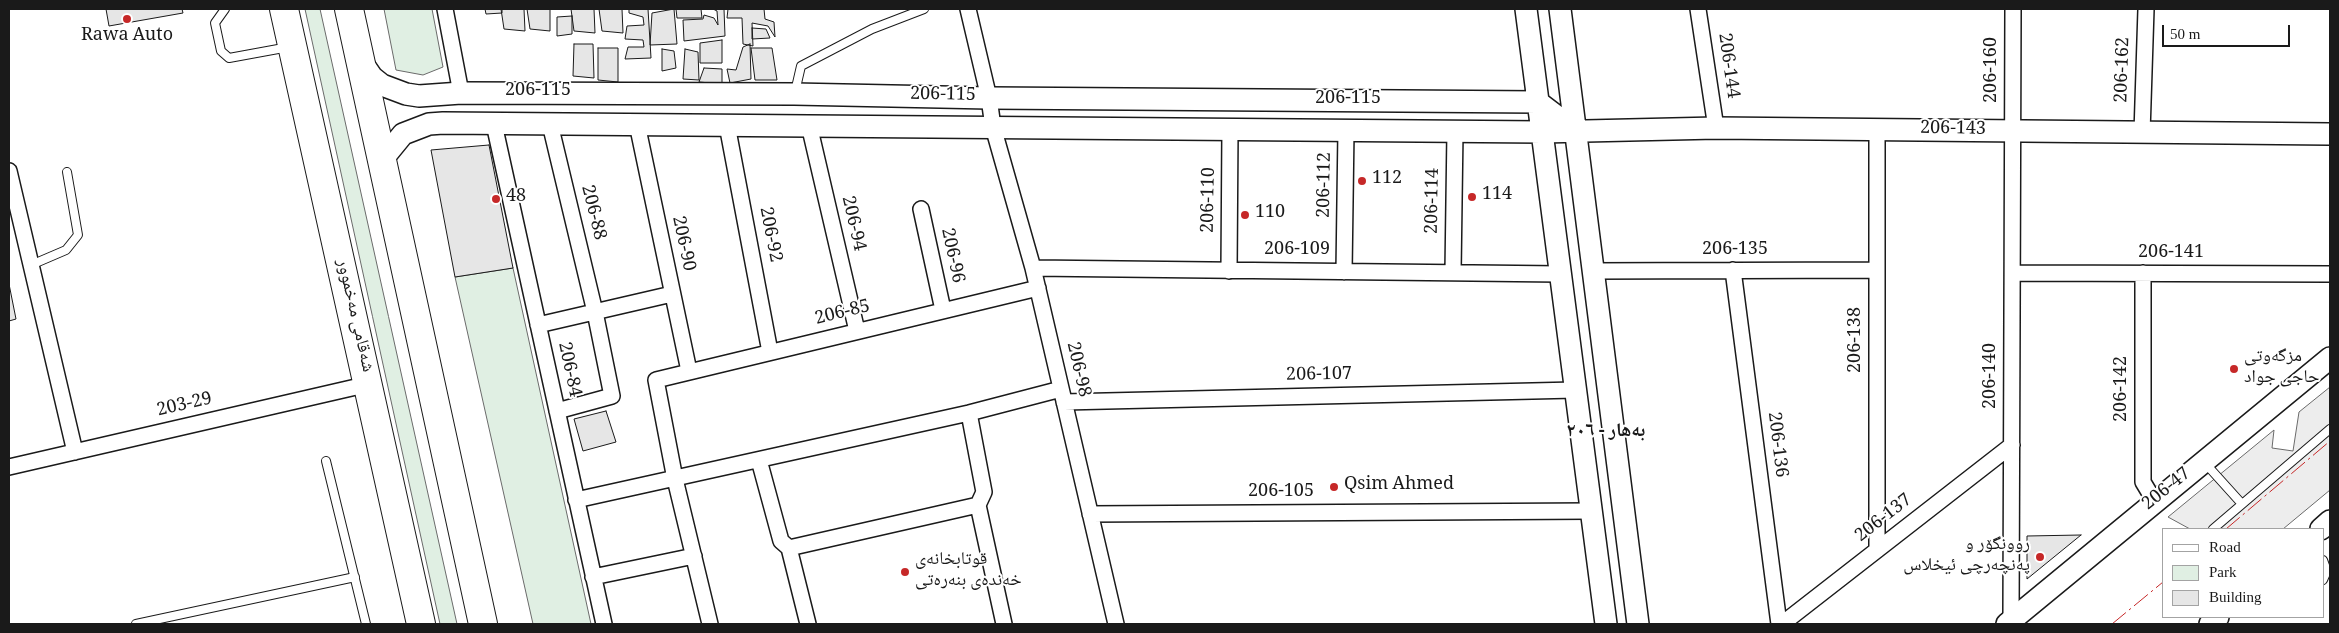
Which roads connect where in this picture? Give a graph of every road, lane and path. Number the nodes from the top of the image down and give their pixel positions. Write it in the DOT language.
graph roads {
  1 [pos="225,9"];
  2 [pos="284,9"];
  3 [pos="349,9"];
  4 [pos="445,9"];
  5 [pos="924,9"];
  6 [pos="968,9"];
  7 [pos="1526,9"];
  8 [pos="1560,9"];
  9 [pos="1698,9"];
  10 [pos="2013,9"];
  11 [pos="2146,9"];
  12 [pos="293,47"];
  13 [pos="360,60"];
  14 [pos="461,93"];
  15 [pos="794,94"];
  16 [pos="426,95"];
  17 [pos="989,98"];
  18 [pos="1538,102"];
  19 [pos="429,124"];
  20 [pos="494,124"];
  21 [pos="550,124"];
  22 [pos="637,124"];
  23 [pos="727,125"];
  24 [pos="809,125"];
  25 [pos="993,127"];
  26 [pos="1716,128"];
  27 [pos="1230,129"];
  28 [pos="1346,130"];
  29 [pos="1877,130"];
  30 [pos="1456,131"];
  31 [pos="1576,131"];
  32 [pos="2013,131"];
  33 [pos="1542,132"];
  34 [pos="2142,132"];
  35 [pos="2330,134"];
  36 [pos="383,169"];
  37 [pos="9,171"];
  38 [pos="68,172"];
  39 [pos="921,209"];
  40 [pos="31,265"];
  41 [pos="1034,268"];
  42 [pos="1593,270"];
  43 [pos="1733,270"];
  44 [pos="1877,270"];
  45 [pos="1229,271"];
  46 [pos="1344,272"];
  47 [pos="1453,272"];
  48 [pos="2143,273"];
  49 [pos="1560,274"];
  50 [pos="2012,274"];
  51 [pos="2330,274"];
  52 [pos="1038,288"];
  53 [pos="672,294"];
  54 [pos="943,310"];
  55 [pos="595,312"];
  56 [pos="538,325"];
  57 [pos="857,331"];
  58 [pos="770,352"];
  59 [pos="2330,358"];
  60 [pos="689,371"];
  61 [pos="369,384"];
  62 [pos="1576,390"];
  63 [pos="1063,396"];
  64 [pos="557,411"];
  65 [pos="969,413"];
  66 [pos="2330,429"];
  67 [pos="2012,445"];
  68 [pos="75,452"];
  69 [pos="760,460"];
  70 [pos="326,461"];
  71 [pos="2204,462"];
  72 [pos="9,467"];
  73 [pos="675,479"];
  74 [pos="576,500"];
  75 [pos="2155,502"];
  76 [pos="2242,504"];
  77 [pos="978,505"];
  78 [pos="1591,511"];
  79 [pos="1090,514"];
  80 [pos="2214,528"];
  81 [pos="789,548"];
  82 [pos="1877,550"];
  83 [pos="694,556"];
  84 [pos="2324,563"];
  85 [pos="355,577"];
  86 [pos="593,577"];
  87 [pos="2324,578"];
  88 [pos="2009,622"];
  89 [pos="136,624"];
  90 [pos="366,624"];
  91 [pos="421,624"];
  92 [pos="483,624"];
  93 [pos="604,624"];
  94 [pos="710,624"];
  95 [pos="808,624"];
  96 [pos="1004,624"];
  97 [pos="1116,624"];
  98 [pos="1606,624"];
  99 [pos="1638,624"];
  100 [pos="1780,624"];
  1 -- 12 [label="lane"];
  2 -- 12 [label="highway, شەقامی مەخموور"];
  3 -- 13 [label="highway"];
  4 -- 14 [label="street"];
  5 -- 15 [label="lane"];
  6 -- 17 [label="street, 206-98"];
  7 -- 18 [label="street"];
  8 -- 31 [label="street"];
  9 -- 26 [label="street, 206-144"];
  10 -- 32 [label="street, 206-160"];
  11 -- 34 [label="street, 206-162"];
  12 -- 61 [label="highway, شەقامی مەخموور"];
  13 -- 16 [label="street, 206-115"];
  13 -- 36 [label="highway"];
  14 -- 15 [label="street, 206-115"];
  14 -- 16 [label="street, 206-115"];
  15 -- 17 [label="street, 206-115"];
  16 -- 19 [label="street"];
  17 -- 18 [label="street, 206-115"];
  17 -- 25 [label="street, 206-98"];
  18 -- 31 [label="street"];
  18 -- 33 [label="street"];
  19 -- 20 [label="street, 206-115"];
  19 -- 36 [label="street, 206-115"];
  20 -- 21 [label="street, 206-115"];
  20 -- 56 [label="street, 206-84"];
  21 -- 22 [label="street, 206-115"];
  21 -- 55 [label="street, 206-88"];
  22 -- 23 [label="street, 206-115"];
  22 -- 53 [label="street, 206-90"];
  23 -- 24 [label="street, 206-115"];
  23 -- 58 [label="street, 206-92"];
  24 -- 25 [label="street, 206-115"];
  24 -- 57 [label="street, 206-94"];
  25 -- 27 [label="street, 206-115"];
  25 -- 41 [label="street, 206-98"];
  26 -- 29 [label="street, 206-143"];
  26 -- 31 [label="street, 206-143"];
  27 -- 28 [label="street, 206-115"];
  27 -- 45 [label="street, 206-110"];
  28 -- 30 [label="street, 206-115"];
  28 -- 46 [label="street, 206-112"];
  29 -- 32 [label="street, 206-143"];
  29 -- 44 [label="street, 206-138"];
  30 -- 33 [label="street, 206-115"];
  30 -- 47 [label="street, 206-114"];
  31 -- 33 [label="street, 206-115"];
  31 -- 42 [label="street"];
  32 -- 34 [label="street, 206-143"];
  32 -- 50 [label="street, 206-140"];
  33 -- 49 [label="street"];
  34 -- 35 [label="street, 206-143"];
  36 -- 92 [label="highway"];
  37 -- 40 [label="street"];
  38 -- 40 [label="lane"];
  39 -- 54 [label="street, 206-96"];
  40 -- 68 [label="street"];
  41 -- 45 [label="street, 206-109"];
  41 -- 52 [label="street, 206-98"];
  42 -- 43 [label="street, 206-135"];
  42 -- 99 [label="street"];
  43 -- 44 [label="street, 206-135"];
  43 -- 100 [label="street, 206-136"];
  44 -- 82 [label="street, 206-138"];
  45 -- 46 [label="street, 206-109"];
  46 -- 47 [label="street, 206-109"];
  47 -- 49 [label="street, 206-109"];
  48 -- 50 [label="street, 206-141"];
  48 -- 51 [label="street, 206-141"];
  48 -- 75 [label="street, 206-142"];
  49 -- 62 [label="street"];
  50 -- 67 [label="street, 206-140"];
  52 -- 54 [label="street, 206-85"];
  52 -- 63 [label="street, 206-98"];
  53 -- 55 [label="street"];
  53 -- 60 [label="street, 206-90"];
  54 -- 57 [label="street, 206-85"];
  55 -- 56 [label="street"];
  55 -- 64 [label="street, 206-88"];
  56 -- 64 [label="street, 206-84"];
  57 -- 58 [label="street, 206-85"];
  58 -- 60 [label="street, 206-85"];
  59 -- 71 [label="street, 206-47"];
  60 -- 73 [label="street, 206-85"];
  61 -- 68 [label="street, 203-29"];
  61 -- 91 [label="highway, شەقامی مەخموور"];
  62 -- 63 [label="street, 206-107"];
  62 -- 78 [label="street"];
  63 -- 65 [label="street, 206-107"];
  63 -- 79 [label="street, 206-98"];
  64 -- 74 [label="street, 206-84"];
  65 -- 69 [label="street, 206-107"];
  65 -- 77 [label="street"];
  66 -- 76 [label="lane"];
  67 -- 82 [label="street, 206-137"];
  67 -- 88 [label="street, 206-140"];
  68 -- 72 [label="street, 203-29"];
  69 -- 73 [label="street, 206-107"];
  69 -- 81 [label="street"];
  70 -- 85 [label="lane"];
  71 -- 75 [label="street, 206-47"];
  71 -- 76 [label="lane"];
  73 -- 74 [label="street, 206-107"];
  73 -- 83 [label="street"];
  74 -- 86 [label="street, 206-84"];
  75 -- 88 [label="street, 206-47"];
  76 -- 80 [label="lane"];
  77 -- 81 [label="street"];
  77 -- 96 [label="street"];
  78 -- 79 [label="street, 206-105"];
  78 -- 98 [label="street"];
  79 -- 97 [label="street, 206-98"];
  81 -- 95 [label="street"];
  82 -- 100 [label="street, 206-137"];
  83 -- 86 [label="street"];
  83 -- 94 [label="street"];
  84 -- 87 [label="lane"];
  85 -- 89 [label="lane"];
  85 -- 90 [label="lane"];
  86 -- 93 [label="street, 206-84"];
}
